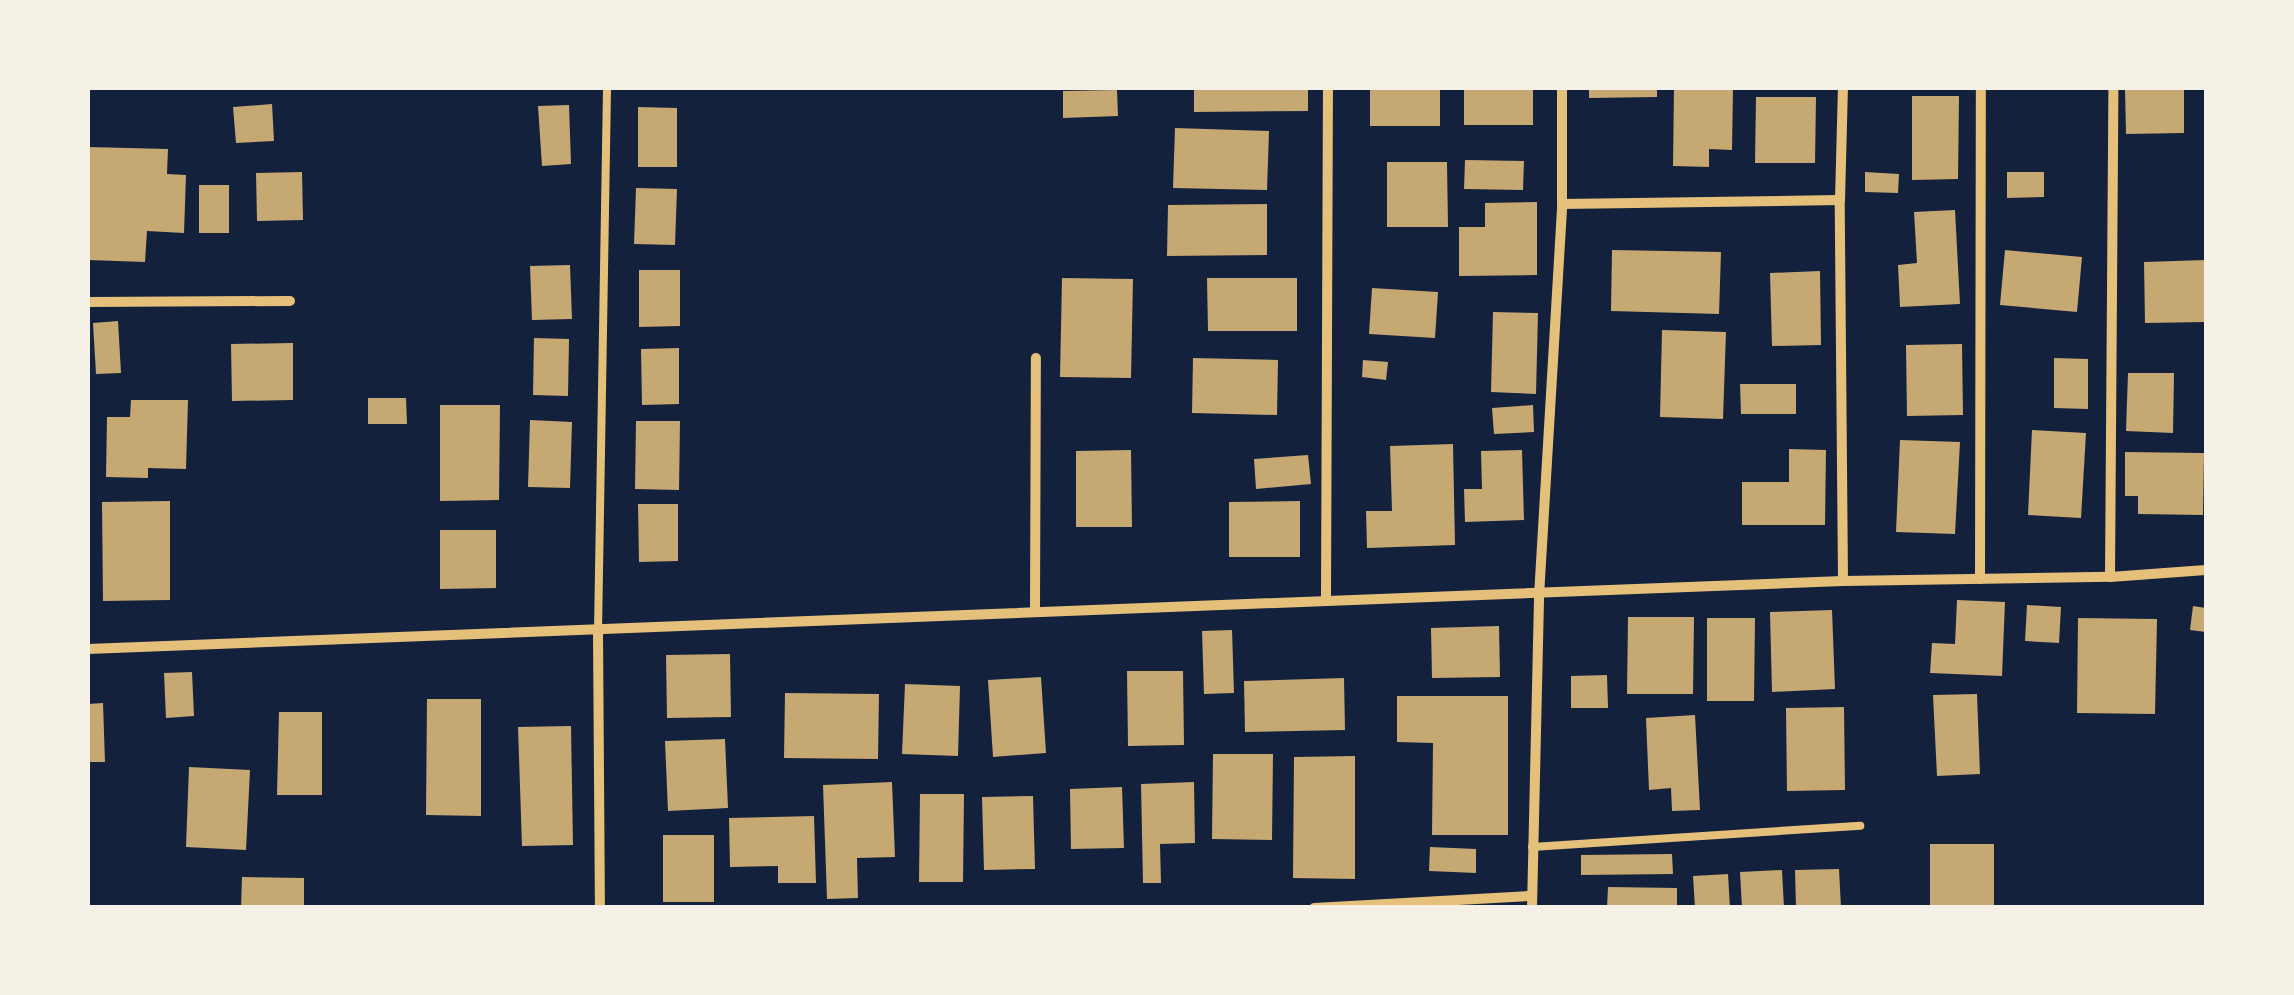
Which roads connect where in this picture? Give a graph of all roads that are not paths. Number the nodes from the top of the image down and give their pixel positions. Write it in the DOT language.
graph roads {
  1 [pos="607,88"];
  2 [pos="1328,88"];
  3 [pos="1562,88"];
  4 [pos="1844,88"];
  5 [pos="1981,88"];
  6 [pos="2112,88"];
  7 [pos="1840,200"];
  8 [pos="1562,204"];
  9 [pos="290,301"];
  10 [pos="88,302"];
  11 [pos="1036,358"];
  12 [pos="2206,570"];
  13 [pos="2110,577"];
  14 [pos="1980,579"];
  15 [pos="1843,580"];
  16 [pos="1540,596"];
  17 [pos="1326,600"];
  18 [pos="1035,611"];
  19 [pos="598,632"];
  20 [pos="88,649"];
  21 [pos="1860,826"];
  22 [pos="1532,847"];
  23 [pos="1532,902"];
  24 [pos="600,908"];
  25 [pos="1314,908"];
  1 -- 19 [label="lane"];
  2 -- 17 [label="street"];
  3 -- 8 [label="street"];
  4 -- 7 [label="street"];
  5 -- 14 [label="street"];
  6 -- 13 [label="street"];
  7 -- 8 [label="street"];
  7 -- 15 [label="street"];
  8 -- 16 [label="street"];
  9 -- 10 [label="street"];
  11 -- 18 [label="street"];
  12 -- 13 [label="street"];
  13 -- 14 [label="street"];
  14 -- 15 [label="street"];
  15 -- 16 [label="street"];
  16 -- 17 [label="street"];
  16 -- 22 [label="street"];
  17 -- 18 [label="street"];
  18 -- 19 [label="street"];
  19 -- 20 [label="street"];
  19 -- 24 [label="street"];
  21 -- 22 [label="lane"];
  22 -- 23 [label="street"];
  23 -- 25 [label="street"];
}
